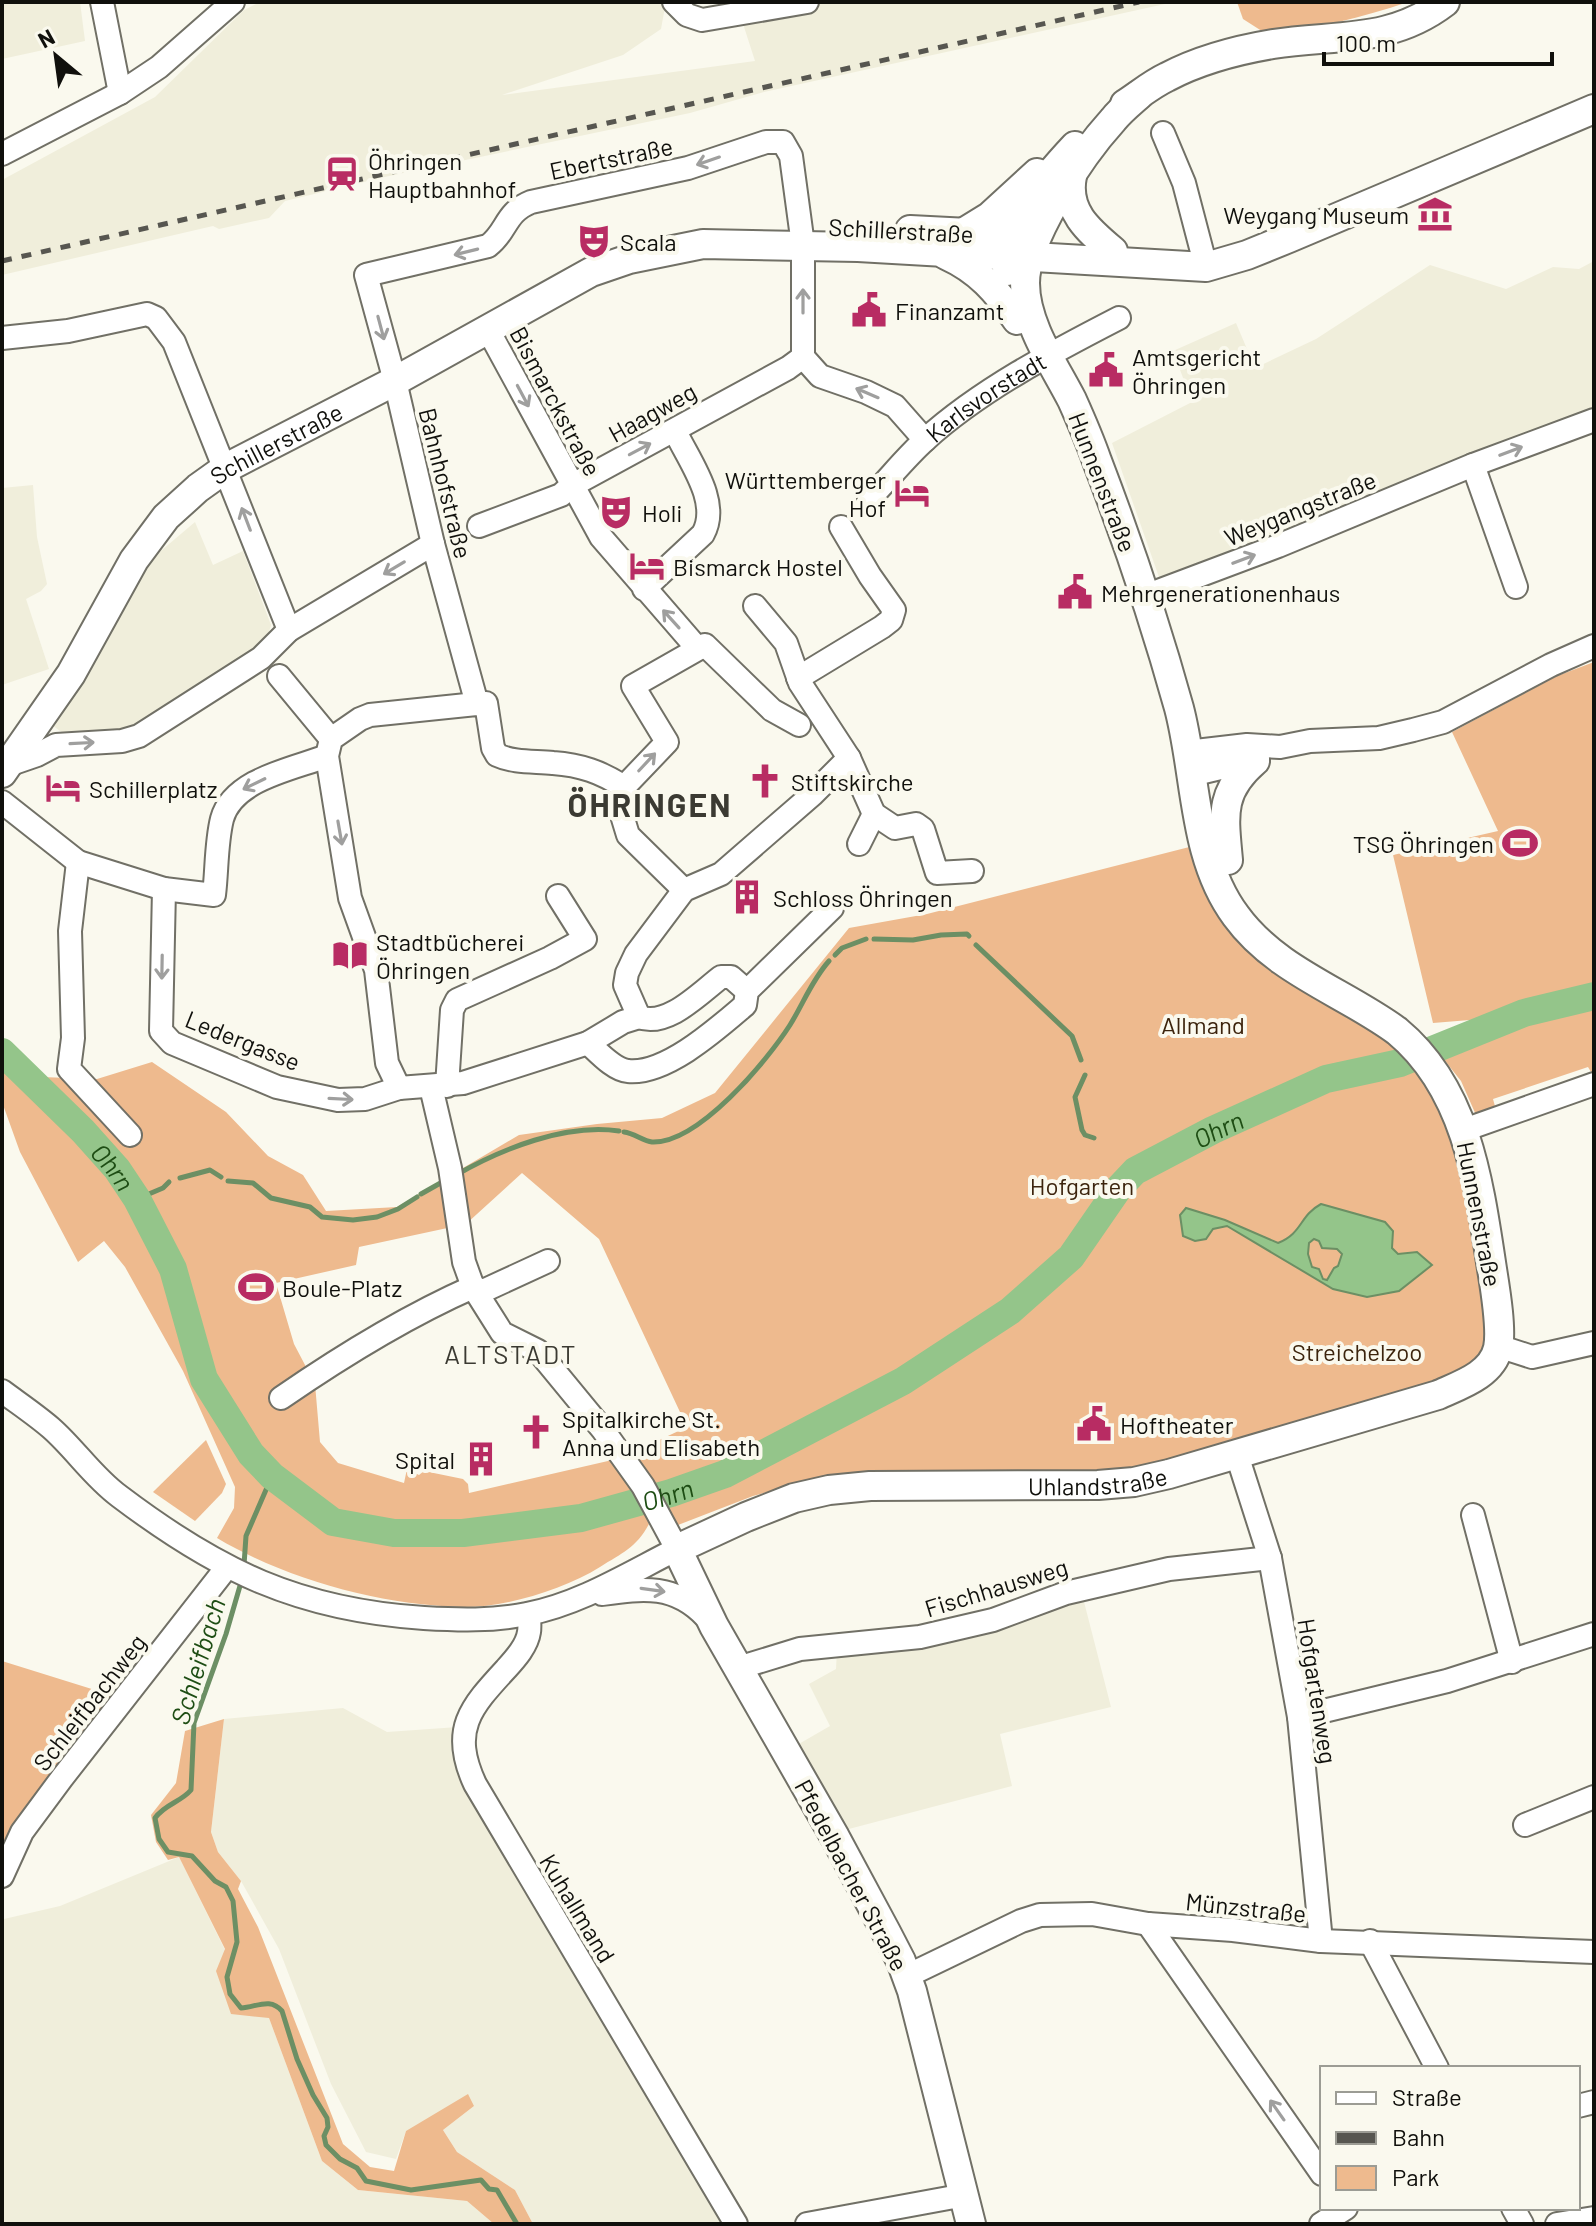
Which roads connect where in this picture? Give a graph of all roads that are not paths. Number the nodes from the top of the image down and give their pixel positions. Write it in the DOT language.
graph roads {
  1 [pos="102,2"];
  2 [pos="233,2"];
  3 [pos="674,2"];
  4 [pos="807,2"];
  5 [pos="1445,2"];
  6 [pos="120,93"];
  7 [pos="1139,95"];
  8 [pos="1594,109"];
  9 [pos="1103,119"];
  10 [pos="1163,133"];
  11 [pos="2,154"];
  12 [pos="1072,176"];
  13 [pos="963,233"];
  14 [pos="802,235"];
  15 [pos="1022,246"];
  16 [pos="938,251"];
  17 [pos="1123,256"];
  18 [pos="1206,267"];
  19 [pos="366,275"];
  20 [pos="1119,318"];
  21 [pos="1017,320"];
  22 [pos="487,328"];
  23 [pos="2,338"];
  24 [pos="1048,354"];
  25 [pos="803,357"];
  26 [pos="395,381"];
  27 [pos="1594,420"];
  28 [pos="675,431"];
  29 [pos="925,440"];
  30 [pos="1473,465"];
  31 [pos="226,468"];
  32 [pos="571,486"];
  33 [pos="869,499"];
  34 [pos="479,526"];
  35 [pos="841,527"];
  36 [pos="433,544"];
  37 [pos="1516,587"];
  38 [pos="644,589"];
  39 [pos="1145,596"];
  40 [pos="755,606"];
  41 [pos="289,630"];
  42 [pos="1594,646"];
  43 [pos="701,647"];
  44 [pos="279,676"];
  45 [pos="798,678"];
  46 [pos="481,703"];
  47 [pos="799,725"];
  48 [pos="1280,747"];
  49 [pos="329,748"];
  50 [pos="849,758"];
  51 [pos="1255,761"];
  52 [pos="1195,763"];
  53 [pos="5,769"];
  54 [pos="624,787"];
  55 [pos="2,802"];
  56 [pos="874,814"];
  57 [pos="859,844"];
  58 [pos="1228,860"];
  59 [pos="78,862"];
  60 [pos="972,871"];
  61 [pos="164,889"];
  62 [pos="684,890"];
  63 [pos="558,896"];
  64 [pos="832,908"];
  65 [pos="1257,940"];
  66 [pos="747,991"];
  67 [pos="639,1017"];
  68 [pos="588,1043"];
  69 [pos="1594,1084"];
  70 [pos="439,1087"];
  71 [pos="399,1088"];
  72 [pos="1464,1130"];
  73 [pos="130,1135"];
  74 [pos="548,1261"];
  75 [pos="473,1287"];
  76 [pos="1498,1346"];
  77 [pos="1593,1346"];
  78 [pos="2,1391"];
  79 [pos="281,1398"];
  80 [pos="1237,1455"];
  81 [pos="1473,1515"];
  82 [pos="677,1549"];
  83 [pos="1270,1558"];
  84 [pos="231,1569"];
  85 [pos="581,1597"];
  86 [pos="529,1614"];
  87 [pos="714,1626"];
  88 [pos="1594,1634"];
  89 [pos="1512,1662"];
  90 [pos="738,1668"];
  91 [pos="1299,1717"];
  92 [pos="1594,1797"];
  93 [pos="1525,1825"];
  94 [pos="2,1876"];
  95 [pos="1148,1924"];
  96 [pos="1321,1941"];
  97 [pos="1370,1941"];
  98 [pos="1594,1952"];
  99 [pos="907,1976"];
  100 [pos="1436,2066"];
  101 [pos="1320,2171"];
  102 [pos="965,2195"];
  103 [pos="1343,2210"];
  104 [pos="1594,2218"];
  105 [pos="736,2224"];
  106 [pos="807,2224"];
  107 [pos="971,2224"];
  108 [pos="1321,2224"];
  109 [pos="1557,2224"];
  1 -- 6 [label="street"];
  2 -- 6 [label="street"];
  3 -- 4 [label="street"];
  5 -- 7 [label="main road"];
  6 -- 11 [label="street"];
  7 -- 9 [label="main road"];
  7 -- 12 [label="main road"];
  8 -- 18 [label="main road"];
  9 -- 13 [label="main road"];
  9 -- 15 [label="main road"];
  10 -- 18 [label="street"];
  12 -- 15 [label="main road"];
  12 -- 17 [label="main road"];
  13 -- 14 [label="main road, Schillerstraße"];
  13 -- 15 [label="main road, Schillerstraße"];
  14 -- 16 [label="main road, Schillerstraße"];
  14 -- 19 [label="street, Ebertstraße, one-way"];
  14 -- 22 [label="main road, Schillerstraße"];
  25 -- 14 [label="street, one-way"];
  15 -- 16 [label="main road, Schillerstraße"];
  15 -- 17 [label="main road"];
  15 -- 21 [label="main road"];
  15 -- 24 [label="main road, Hunnenstraße"];
  16 -- 21 [label="main road"];
  17 -- 18 [label="main road"];
  19 -- 26 [label="street, Bahnhofstraße, one-way"];
  20 -- 24 [label="street, Karlsvorstadt"];
  21 -- 24 [label="main road"];
  22 -- 26 [label="main road, Schillerstraße"];
  22 -- 32 [label="street, Bismarckstraße, one-way"];
  23 -- 31 [label="street"];
  24 -- 29 [label="street, Karlsvorstadt"];
  24 -- 39 [label="main road, Hunnenstraße"];
  25 -- 28 [label="street, Haagweg"];
  29 -- 25 [label="street, one-way"];
  26 -- 31 [label="main road, Schillerstraße"];
  26 -- 36 [label="street, Bahnhofstraße"];
  30 -- 27 [label="street, Weygangstraße, one-way"];
  32 -- 28 [label="street, Haagweg, one-way"];
  28 -- 38 [label="street"];
  29 -- 33 [label="street, Karlsvorstadt"];
  30 -- 37 [label="street"];
  39 -- 30 [label="street, Weygangstraße, one-way"];
  41 -- 31 [label="street, one-way"];
  31 -- 53 [label="main road, Schillerstraße"];
  32 -- 34 [label="street, Haagweg"];
  32 -- 38 [label="street, Bismarckstraße"];
  35 -- 45 [label="street"];
  36 -- 41 [label="street, one-way"];
  36 -- 46 [label="street, Bahnhofstraße"];
  43 -- 38 [label="street, Bismarckstraße, one-way"];
  39 -- 52 [label="main road, Hunnenstraße"];
  40 -- 45 [label="street"];
  53 -- 41 [label="street, one-way"];
  42 -- 48 [label="street"];
  43 -- 47 [label="street, Bismarckstraße"];
  54 -- 43 [label="street, one-way"];
  44 -- 49 [label="street"];
  45 -- 50 [label="street"];
  46 -- 49 [label="street"];
  46 -- 54 [label="street, Bahnhofstraße"];
  48 -- 51 [label="street"];
  48 -- 52 [label="street"];
  49 -- 61 [label="street, one-way"];
  49 -- 71 [label="street, one-way"];
  50 -- 56 [label="street"];
  50 -- 62 [label="street"];
  51 -- 52 [label="street"];
  51 -- 58 [label="main road"];
  52 -- 58 [label="main road, Hunnenstraße"];
  52 -- 65 [label="main road, Hunnenstraße"];
  54 -- 62 [label="street"];
  55 -- 59 [label="street"];
  56 -- 57 [label="street"];
  56 -- 60 [label="street"];
  58 -- 65 [label="main road, Hunnenstraße"];
  59 -- 61 [label="street"];
  59 -- 73 [label="street"];
  61 -- 71 [label="street, Ledergasse, one-way"];
  62 -- 67 [label="street"];
  63 -- 70 [label="street"];
  64 -- 66 [label="street"];
  65 -- 72 [label="main road, Hunnenstraße"];
  66 -- 67 [label="street, Ledergasse"];
  66 -- 68 [label="street"];
  67 -- 68 [label="street, Ledergasse"];
  68 -- 70 [label="street, Ledergasse"];
  69 -- 72 [label="street"];
  70 -- 71 [label="street, Ledergasse"];
  70 -- 75 [label="street"];
  72 -- 76 [label="main road, Hunnenstraße"];
  74 -- 75 [label="street"];
  75 -- 79 [label="street"];
  75 -- 82 [label="street"];
  76 -- 77 [label="street"];
  76 -- 80 [label="main road, Uhlandstraße"];
  78 -- 84 [label="street"];
  80 -- 82 [label="main road, Uhlandstraße"];
  80 -- 83 [label="street, Hofgartenweg"];
  81 -- 89 [label="street"];
  82 -- 85 [label="street"];
  82 -- 87 [label="main road, Pfedelbacher Straße"];
  83 -- 90 [label="street, Fischhausweg"];
  83 -- 91 [label="street, Hofgartenweg"];
  84 -- 86 [label="street"];
  84 -- 94 [label="street, Schleifbachweg"];
  85 -- 86 [label="street"];
  85 -- 87 [label="street, one-way"];
  86 -- 105 [label="street, Kuhallmand"];
  87 -- 90 [label="main road, Pfedelbacher Straße"];
  88 -- 89 [label="street"];
  89 -- 91 [label="street"];
  90 -- 99 [label="main road, Pfedelbacher Straße"];
  91 -- 96 [label="street, Hofgartenweg"];
  92 -- 93 [label="street"];
  95 -- 96 [label="street, Münzstraße"];
  95 -- 99 [label="street, Münzstraße"];
  101 -- 95 [label="street, one-way"];
  96 -- 97 [label="street, Münzstraße"];
  97 -- 98 [label="street, Münzstraße"];
  97 -- 100 [label="street"];
  99 -- 102 [label="main road, Pfedelbacher Straße"];
  102 -- 106 [label="street"];
  102 -- 107 [label="main road, Pfedelbacher Straße"];
  103 -- 108 [label="street"];
  104 -- 109 [label="street"];
}
